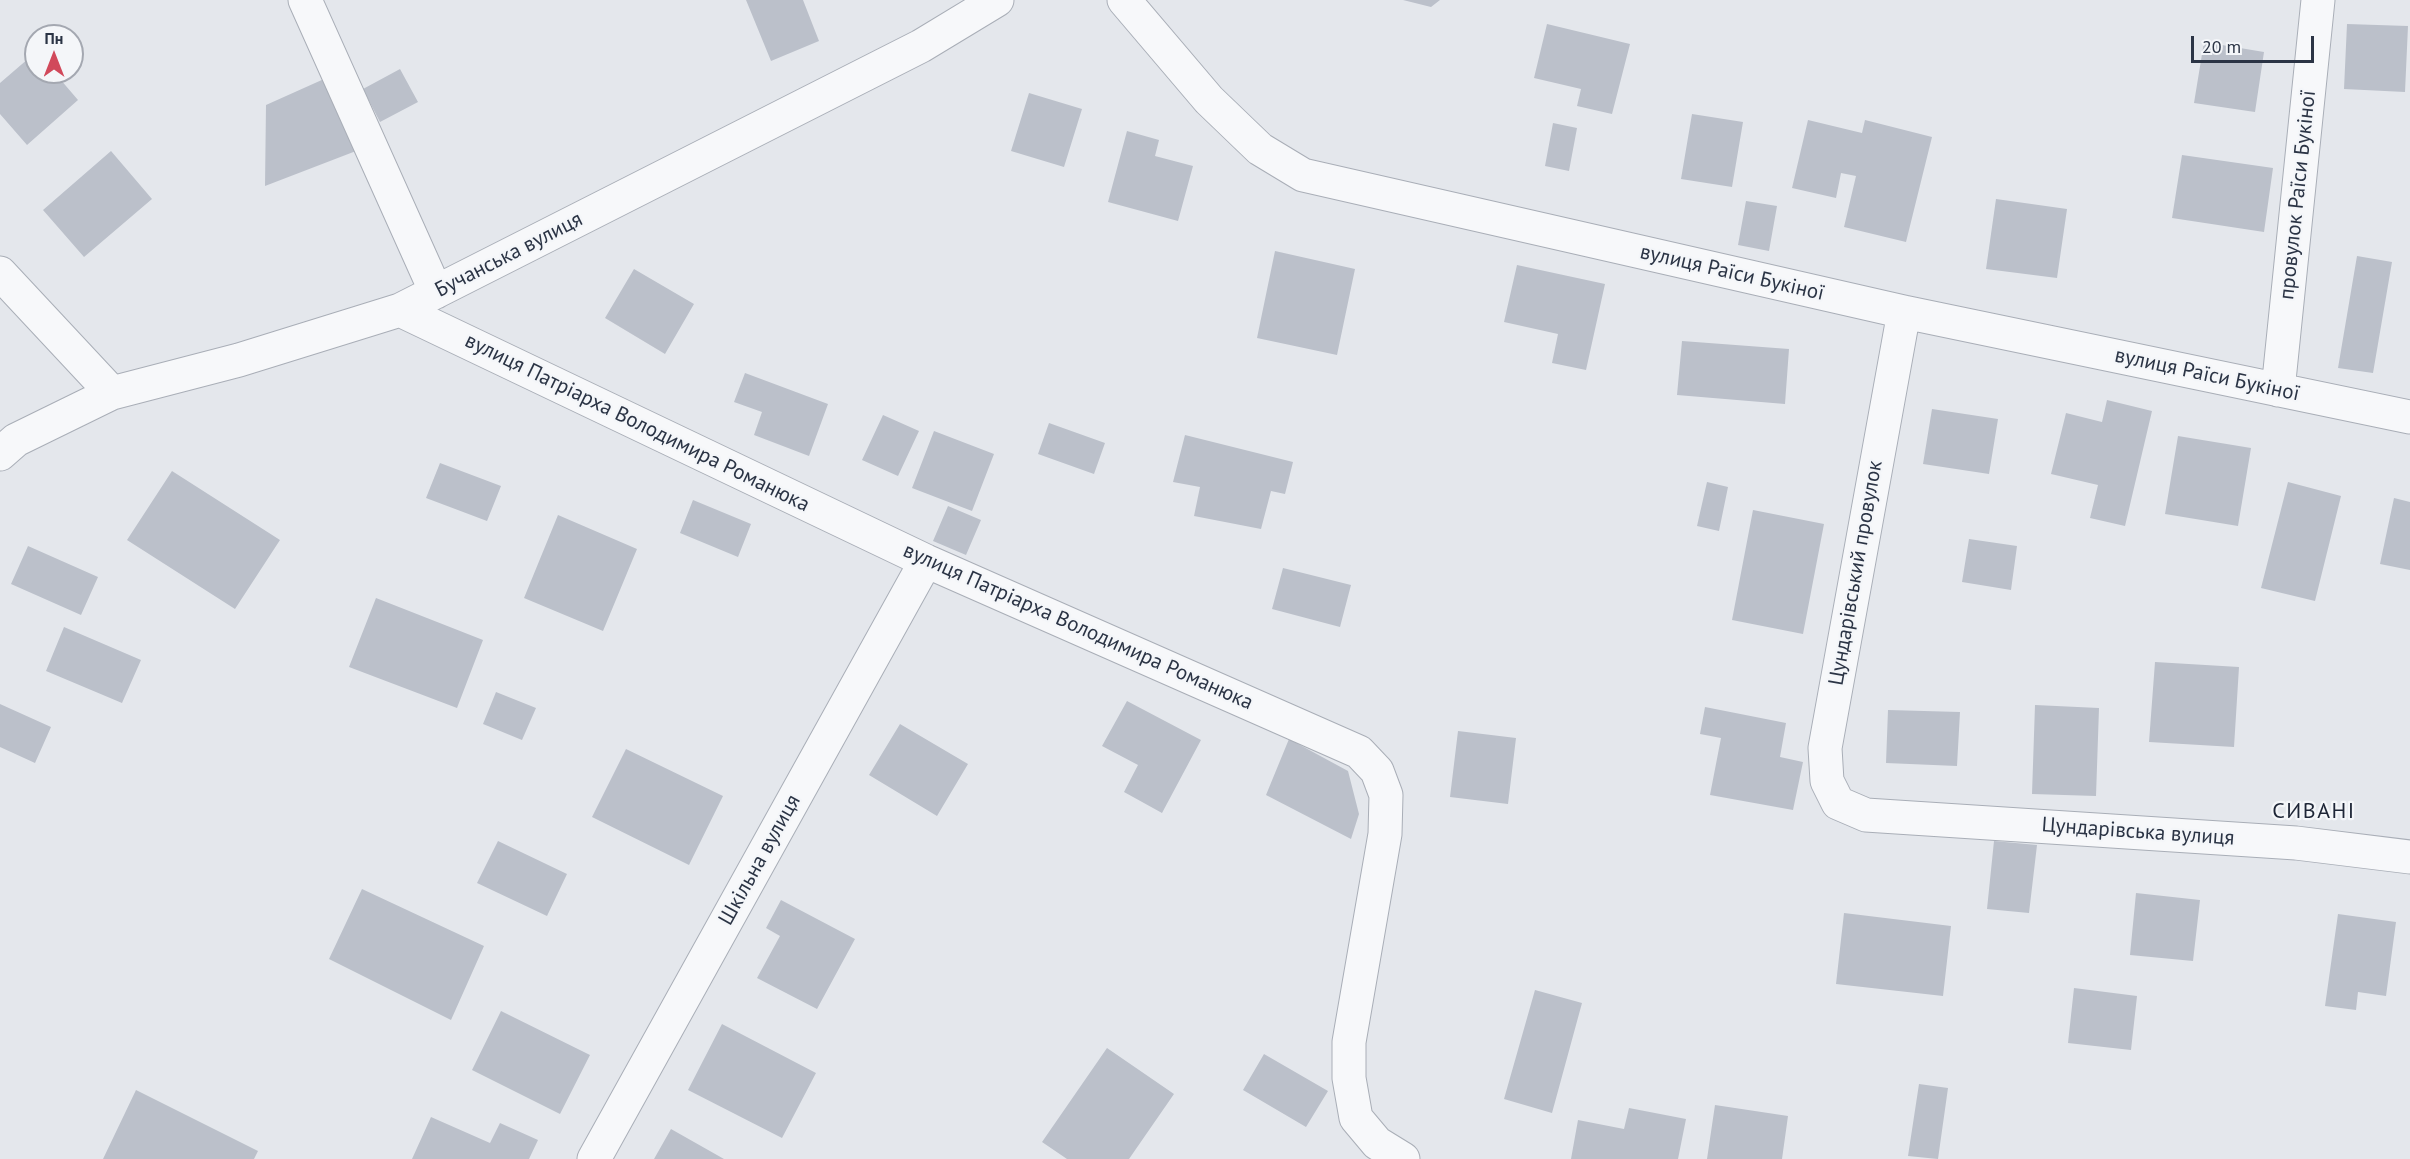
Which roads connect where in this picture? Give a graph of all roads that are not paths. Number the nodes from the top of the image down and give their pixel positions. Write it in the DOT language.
graph roads {
  1 [pos="305,0"];
  2 [pos="997,0"];
  3 [pos="1124,0"];
  4 [pos="2318,0"];
  5 [pos="0,273"];
  6 [pos="436,292"];
  7 [pos="400,310"];
  8 [pos="1904,312"];
  9 [pos="2278,390"];
  10 [pos="112,393"];
  11 [pos="2410,417"];
  12 [pos="0,454"];
  13 [pos="926,561"];
  14 [pos="1866,815"];
  15 [pos="2410,857"];
  16 [pos="594,1159"];
  17 [pos="1403,1159"];
  1 -- 6 [label="street"];
  2 -- 6 [label="street, Бучанська вулиця"];
  3 -- 8 [label="street, вулиця Раїси Букіної"];
  4 -- 9 [label="street, провулок Раїси Букіної"];
  5 -- 10 [label="street"];
  6 -- 7 [label="street, Бучанська вулиця"];
  7 -- 10 [label="street, Бучанська вулиця"];
  7 -- 13 [label="street, вулиця Патріарха Володимира Романюка"];
  8 -- 9 [label="street, вулиця Раїси Букіної"];
  8 -- 14 [label="street, Цундарівський провулок"];
  9 -- 11 [label="street, вулиця Раїси Букіної"];
  10 -- 12 [label="street, Бучанська вулиця"];
  13 -- 16 [label="street, Шкільна вулиця"];
  13 -- 17 [label="street, вулиця Патріарха Володимира Романюка"];
  14 -- 15 [label="street, Цундарівська вулиця"];
}
